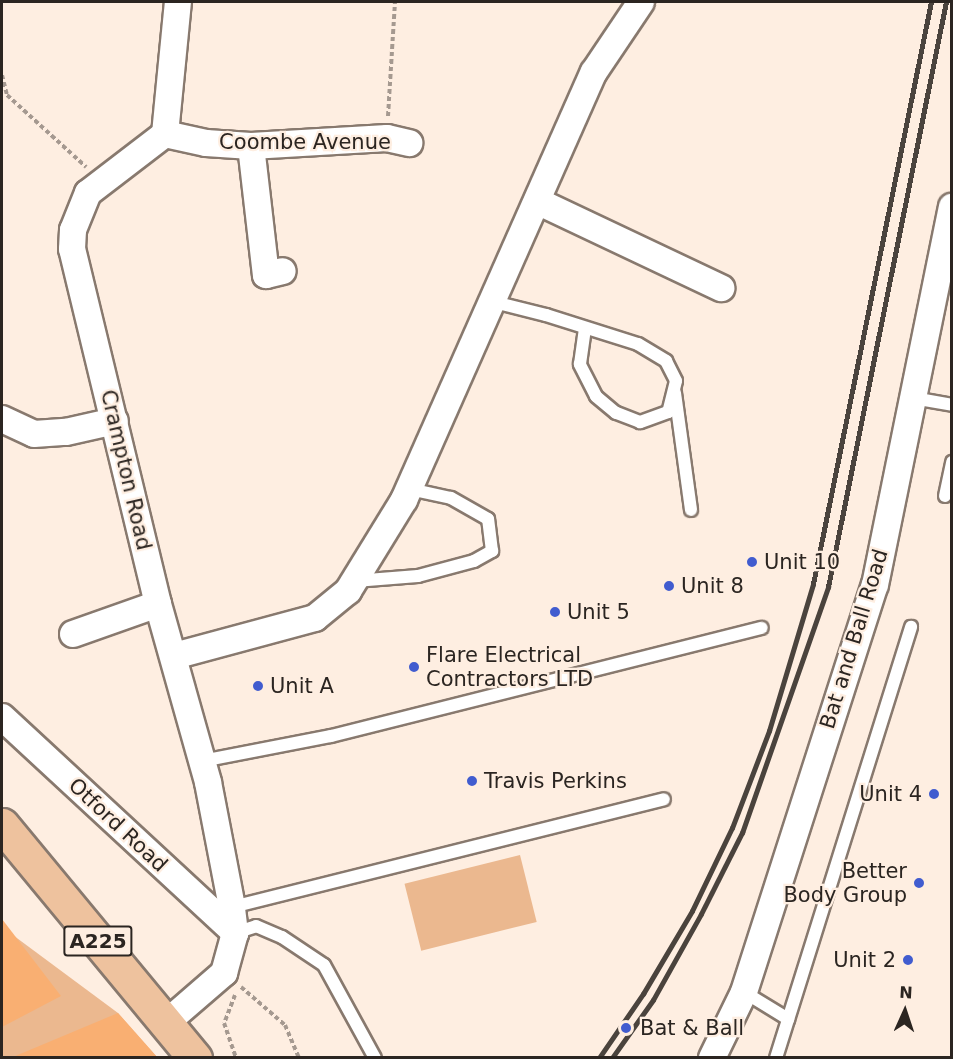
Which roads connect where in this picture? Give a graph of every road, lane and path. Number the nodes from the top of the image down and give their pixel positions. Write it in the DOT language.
graph roads {
  1 [pos="178,2"];
  2 [pos="395,2"];
  3 [pos="641,2"];
  4 [pos="2,75"];
  5 [pos="165,134"];
  6 [pos="398,141"];
  7 [pos="251,146"];
  8 [pos="103,182"];
  9 [pos="537,201"];
  10 [pos="951,207"];
  11 [pos="283,271"];
  12 [pos="721,288"];
  13 [pos="494,302"];
  14 [pos="585,328"];
  15 [pos="674,386"];
  16 [pos="913,398"];
  17 [pos="951,405"];
  18 [pos="2,418"];
  19 [pos="115,421"];
  20 [pos="951,462"];
  21 [pos="410,489"];
  22 [pos="945,496"];
  23 [pos="691,510"];
  24 [pos="355,581"];
  25 [pos="158,604"];
  26 [pos="910,627"];
  27 [pos="762,628"];
  28 [pos="73,634"];
  29 [pos="174,656"];
  30 [pos="2,717"];
  31 [pos="202,761"];
  32 [pos="664,799"];
  33 [pos="2,825"];
  34 [pos="232,907"];
  35 [pos="235,933"];
  36 [pos="224,973"];
  37 [pos="744,992"];
  38 [pos="788,1019"];
  39 [pos="166,1023"];
  40 [pos="195,1058"];
  41 [pos="298,1058"];
  42 [pos="375,1058"];
  43 [pos="712,1058"];
  44 [pos="776,1058"];
  1 -- 5 [label="street"];
  2 -- 6 [label="path"];
  3 -- 9 [label="street"];
  4 -- 8 [label="path"];
  5 -- 7 [label="street, Coombe Avenue"];
  5 -- 8 [label="street, Crampton Road"];
  6 -- 7 [label="street, Coombe Avenue"];
  7 -- 11 [label="street"];
  8 -- 19 [label="street, Crampton Road"];
  9 -- 12 [label="street"];
  9 -- 13 [label="street"];
  10 -- 16 [label="street, Bat and Ball Road"];
  13 -- 14 [label="lane"];
  13 -- 21 [label="street"];
  14 -- 15 [label="lane"];
  14 -- 15 [label="lane"];
  15 -- 23 [label="lane"];
  16 -- 17 [label="lane"];
  16 -- 37 [label="street, Bat and Ball Road"];
  18 -- 19 [label="street"];
  19 -- 25 [label="street, Crampton Road"];
  20 -- 22 [label="lane"];
  21 -- 24 [label="street"];
  21 -- 24 [label="lane"];
  24 -- 29 [label="street"];
  25 -- 28 [label="street"];
  25 -- 29 [label="street, Crampton Road"];
  26 -- 38 [label="lane"];
  27 -- 31 [label="lane"];
  29 -- 31 [label="street, Crampton Road"];
  30 -- 35 [label="street, Otford Road"];
  31 -- 34 [label="street, Crampton Road"];
  32 -- 34 [label="lane"];
  33 -- 39 [label="main road, A225"];
  34 -- 35 [label="street, Crampton Road"];
  35 -- 36 [label="street, Crampton Road"];
  35 -- 42 [label="lane"];
  36 -- 39 [label="street"];
  36 -- 41 [label="path"];
  37 -- 38 [label="lane"];
  37 -- 43 [label="street, Bat and Ball Road"];
  38 -- 44 [label="lane"];
  39 -- 40 [label="main road, A225"];
}
